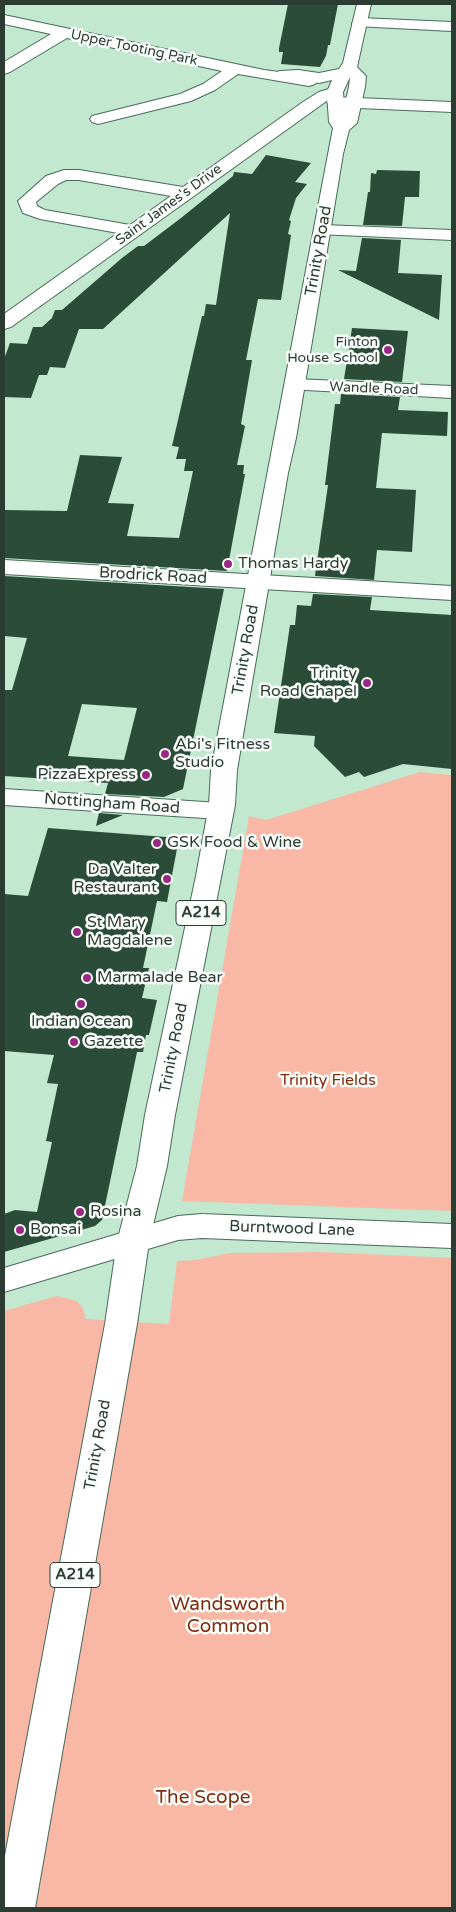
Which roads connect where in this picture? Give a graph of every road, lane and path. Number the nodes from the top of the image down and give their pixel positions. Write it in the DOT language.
graph roads {
  1 [pos="364,4"];
  2 [pos="4,20"];
  3 [pos="360,23"];
  4 [pos="452,27"];
  5 [pos="64,32"];
  6 [pos="4,69"];
  7 [pos="235,69"];
  8 [pos="347,71"];
  9 [pos="264,75"];
  10 [pos="280,76"];
  11 [pos="333,95"];
  12 [pos="354,100"];
  13 [pos="452,107"];
  14 [pos="98,119"];
  15 [pos="342,128"];
  16 [pos="186,193"];
  17 [pos="323,230"];
  18 [pos="134,231"];
  19 [pos="452,235"];
  20 [pos="4,322"];
  21 [pos="295,385"];
  22 [pos="452,392"];
  23 [pos="4,567"];
  24 [pos="258,582"];
  25 [pos="452,593"];
  26 [pos="4,797"];
  27 [pos="220,811"];
  28 [pos="452,1236"];
  29 [pos="133,1242"];
  30 [pos="4,1280"];
  31 [pos="14,1908"];
  1 -- 3 [label="main road"];
  2 -- 5 [label="main road, Upper Tooting Park"];
  3 -- 4 [label="main road"];
  3 -- 8 [label="main road"];
  5 -- 6 [label="main road"];
  5 -- 7 [label="main road, Upper Tooting Park"];
  7 -- 9 [label="main road, Upper Tooting Park"];
  7 -- 14 [label="main road"];
  8 -- 10 [label="main road"];
  8 -- 11 [label="main road"];
  8 -- 12 [label="main road, Trinity Road / A214"];
  9 -- 10 [label="main road, Upper Tooting Park"];
  9 -- 11 [label="main road, Upper Tooting Park"];
  10 -- 11 [label="main road, Upper Tooting Park"];
  11 -- 12 [label="main road"];
  11 -- 15 [label="main road"];
  11 -- 16 [label="main road, Saint James's Drive"];
  12 -- 13 [label="main road"];
  12 -- 15 [label="main road, Trinity Road / A214"];
  15 -- 17 [label="main road, Trinity Road / A214"];
  16 -- 18 [label="main road, Saint James's Drive"];
  16 -- 18 [label="main road"];
  17 -- 19 [label="main road"];
  17 -- 21 [label="main road, Trinity Road / A214"];
  18 -- 20 [label="main road, Saint James's Drive"];
  21 -- 22 [label="main road, Wandle Road"];
  21 -- 24 [label="main road, Trinity Road / A214"];
  23 -- 24 [label="main road, Brodrick Road"];
  24 -- 25 [label="main road, Brodrick Road"];
  24 -- 27 [label="main road, Trinity Road / A214"];
  26 -- 27 [label="main road, Nottingham Road"];
  27 -- 29 [label="main road, Trinity Road / A214"];
  28 -- 29 [label="main road, Burntwood Lane"];
  29 -- 30 [label="main road, Burntwood Lane"];
  29 -- 31 [label="main road, Trinity Road / A214"];
}
